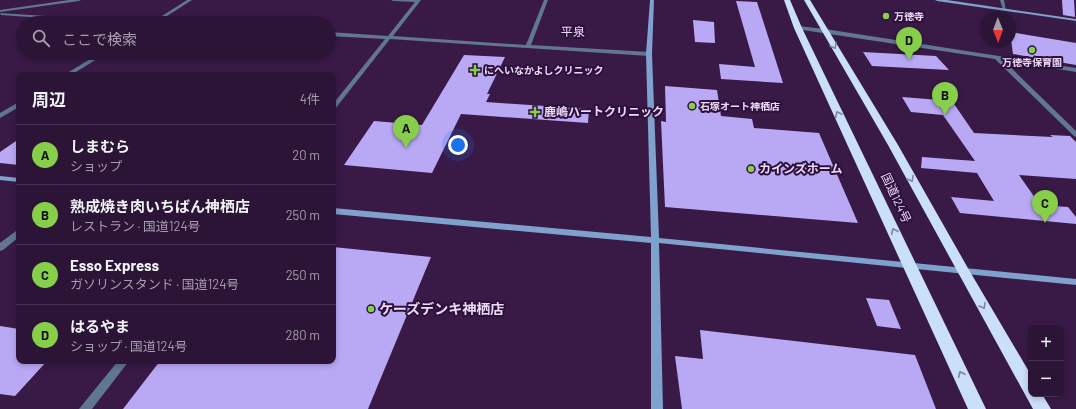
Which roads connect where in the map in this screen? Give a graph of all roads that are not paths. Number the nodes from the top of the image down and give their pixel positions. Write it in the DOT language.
graph roads {
  1 [pos="15,0"];
  2 [pos="79,0"];
  3 [pos="190,0"];
  4 [pos="393,0"];
  5 [pos="546,0"];
  6 [pos="652,0"];
  7 [pos="787,0"];
  8 [pos="807,0"];
  9 [pos="937,0"];
  10 [pos="1002,0"];
  11 [pos="419,1"];
  12 [pos="16,8"];
  13 [pos="1005,10"];
  14 [pos="0,13"];
  15 [pos="42,16"];
  16 [pos="164,16"];
  17 [pos="1076,20"];
  18 [pos="798,28"];
  19 [pos="825,31"];
  20 [pos="336,34"];
  21 [pos="388,38"];
  22 [pos="528,46"];
  23 [pos="649,54"];
  24 [pos="997,58"];
  25 [pos="92,60"];
  26 [pos="1076,70"];
  27 [pos="72,72"];
  28 [pos="336,104"];
  29 [pos="16,106"];
  30 [pos="0,116"];
  31 [pos="1076,135"];
  32 [pos="0,178"];
  33 [pos="16,180"];
  34 [pos="336,211"];
  35 [pos="16,235"];
  36 [pos="655,240"];
  37 [pos="0,248"];
  38 [pos="910,267"];
  39 [pos="963,272"];
  40 [pos="1076,282"];
  41 [pos="122,364"];
  42 [pos="1028,385"];
  43 [pos="1035,397"];
  44 [pos="85,409"];
  45 [pos="657,409"];
  46 [pos="977,409"];
  47 [pos="1042,409"];
  1 -- 12 [label="street"];
  2 -- 12 [label="street"];
  3 -- 16 [label="street"];
  4 -- 11 [label="street"];
  5 -- 22 [label="street"];
  6 -- 23 [label="street"];
  7 -- 18 [label="highway, 国道124号"];
  8 -- 19 [label="highway, 国道124号"];
  9 -- 13 [label="street"];
  10 -- 13 [label="lane"];
  11 -- 21 [label="street"];
  12 -- 14 [label="street"];
  13 -- 17 [label="street"];
  14 -- 15 [label="street"];
  18 -- 19 [label="street"];
  38 -- 18 [label="highway, 国道124号, one-way"];
  19 -- 24 [label="street"];
  19 -- 39 [label="highway, 国道124号, one-way"];
  20 -- 21 [label="street"];
  21 -- 22 [label="street"];
  21 -- 28 [label="street"];
  22 -- 23 [label="street"];
  23 -- 36 [label="street"];
  24 -- 26 [label="street"];
  24 -- 31 [label="street"];
  25 -- 27 [label="street"];
  29 -- 30 [label="street"];
  32 -- 33 [label="street"];
  34 -- 36 [label="street"];
  35 -- 37 [label="street"];
  36 -- 38 [label="street"];
  36 -- 45 [label="street"];
  38 -- 39 [label="street"];
  46 -- 38 [label="highway, 国道124号, one-way"];
  39 -- 40 [label="street"];
  39 -- 42 [label="highway, 国道124号, one-way"];
  41 -- 44 [label="street"];
  43 -- 47 [label="highway"];
}
